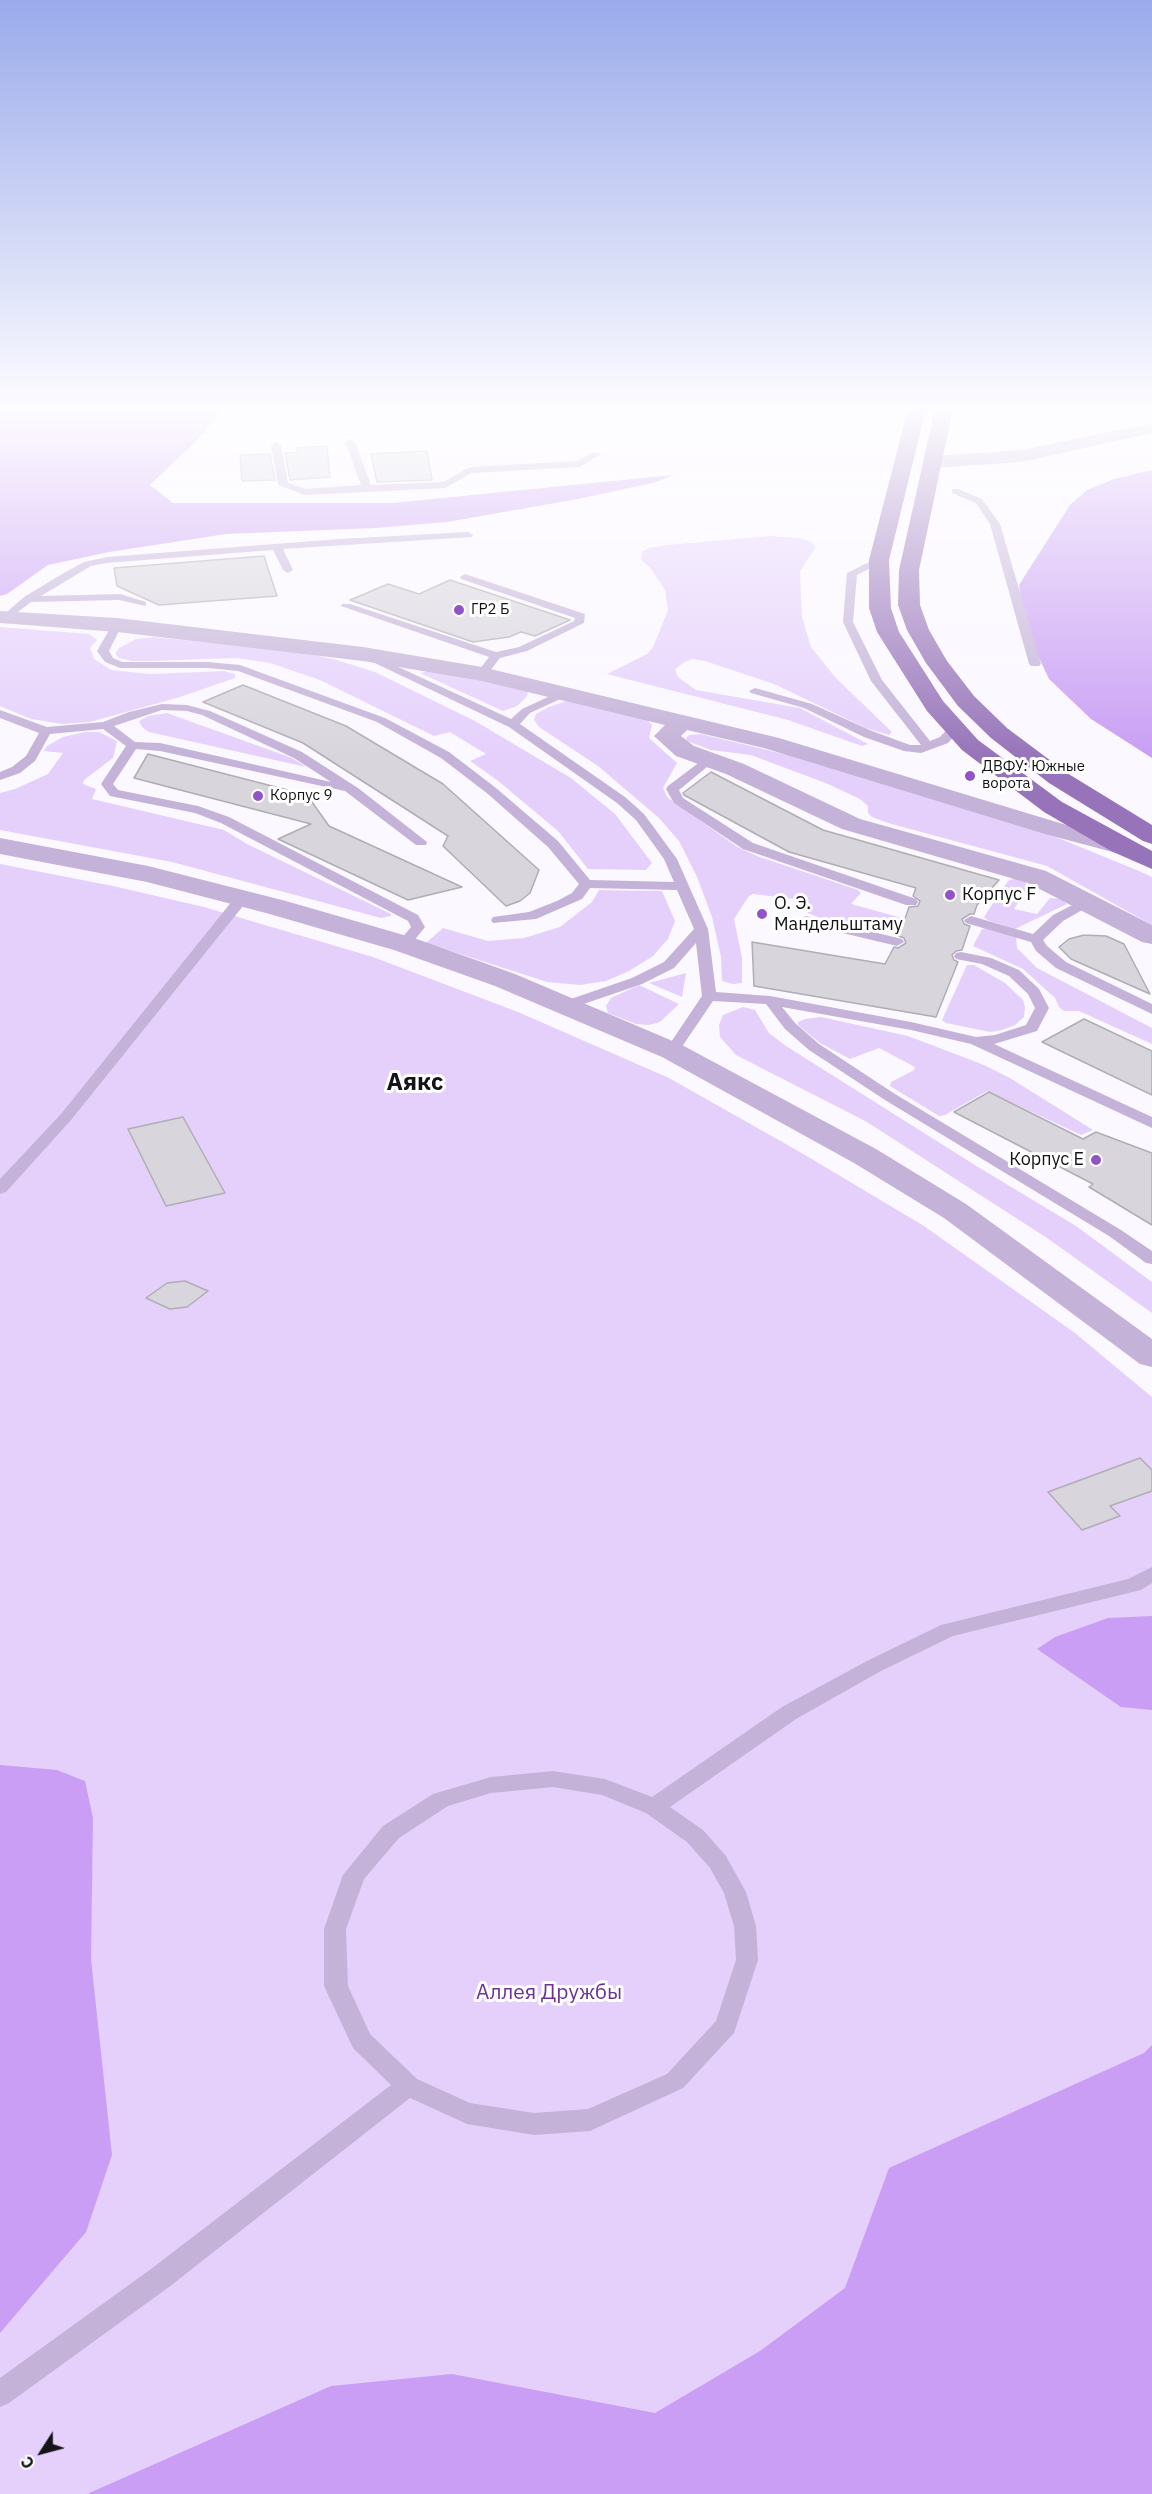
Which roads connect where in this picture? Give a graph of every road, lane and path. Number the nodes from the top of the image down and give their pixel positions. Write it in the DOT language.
graph roads {
  1 [pos="887,525"];
  2 [pos="919,525"];
  3 [pos="995,525"];
  4 [pos="468,536"];
  5 [pos="277,548"];
  6 [pos="879,560"];
  7 [pos="288,570"];
  8 [pos="465,577"];
  9 [pos="28,599"];
  10 [pos="142,604"];
  11 [pos="346,606"];
  12 [pos="2,617"];
  13 [pos="117,625"];
  14 [pos="363,654"];
  15 [pos="1035,664"];
  16 [pos="489,665"];
  17 [pos="755,692"];
  18 [pos="565,693"];
  19 [pos="0,714"];
  20 [pos="684,721"];
  21 [pos="513,724"];
  22 [pos="105,725"];
  23 [pos="955,728"];
  24 [pos="46,732"];
  25 [pos="132,745"];
  26 [pos="928,746"];
  27 [pos="709,759"];
  28 [pos="0,776"];
  29 [pos="354,790"];
  30 [pos="1152,836"];
  31 [pos="421,842"];
  32 [pos="0,846"];
  33 [pos="1120,846"];
  34 [pos="1152,861"];
  35 [pos="586,884"];
  36 [pos="682,886"];
  37 [pos="242,898"];
  38 [pos="911,902"];
  39 [pos="1086,902"];
  40 [pos="806,920"];
  41 [pos="972,920"];
  42 [pos="498,921"];
  43 [pos="701,929"];
  44 [pos="1152,936"];
  45 [pos="1036,939"];
  46 [pos="897,942"];
  47 [pos="404,944"];
  48 [pos="961,956"];
  49 [pos="709,996"];
  50 [pos="770,1000"];
  51 [pos="567,1005"];
  52 [pos="1152,1010"];
  53 [pos="976,1041"];
  54 [pos="672,1051"];
  55 [pos="1152,1123"];
  56 [pos="0,1190"];
  57 [pos="1152,1259"];
  58 [pos="1152,1356"];
  59 [pos="1152,1574"];
  60 [pos="654,1806"];
  61 [pos="408,2086"];
  62 [pos="0,2394"];
  1 -- 6 [label="main road"];
  2 -- 30 [label="main road"];
  3 -- 15 [label="lane"];
  4 -- 5 [label="lane"];
  5 -- 7 [label="lane"];
  5 -- 9 [label="lane"];
  6 -- 23 [label="main road"];
  6 -- 26 [label="lane"];
  8 -- 16 [label="lane"];
  9 -- 10 [label="lane"];
  9 -- 12 [label="lane"];
  11 -- 16 [label="lane"];
  12 -- 13 [label="street"];
  13 -- 14 [label="street"];
  13 -- 35 [label="lane"];
  14 -- 16 [label="street"];
  14 -- 21 [label="lane"];
  16 -- 18 [label="street"];
  17 -- 26 [label="lane"];
  18 -- 20 [label="street"];
  18 -- 21 [label="lane"];
  19 -- 24 [label="lane"];
  20 -- 27 [label="street"];
  20 -- 33 [label="street"];
  21 -- 36 [label="lane"];
  22 -- 24 [label="lane"];
  22 -- 25 [label="lane"];
  22 -- 29 [label="lane"];
  23 -- 26 [label="lane"];
  23 -- 33 [label="main road"];
  24 -- 28 [label="lane"];
  25 -- 29 [label="lane"];
  25 -- 47 [label="lane"];
  27 -- 38 [label="lane"];
  27 -- 39 [label="street"];
  29 -- 31 [label="lane"];
  32 -- 37 [label="street"];
  33 -- 34 [label="main road"];
  35 -- 36 [label="lane"];
  35 -- 42 [label="lane"];
  36 -- 43 [label="lane"];
  37 -- 47 [label="street"];
  37 -- 56 [label="lane"];
  39 -- 44 [label="street"];
  39 -- 45 [label="lane"];
  40 -- 46 [label="lane"];
  41 -- 45 [label="lane"];
  43 -- 49 [label="lane"];
  43 -- 51 [label="lane"];
  45 -- 52 [label="lane"];
  47 -- 51 [label="street"];
  48 -- 53 [label="lane"];
  49 -- 50 [label="lane"];
  49 -- 54 [label="lane"];
  50 -- 53 [label="lane"];
  50 -- 57 [label="lane"];
  51 -- 54 [label="street"];
  53 -- 55 [label="lane"];
  54 -- 58 [label="street"];
  59 -- 60 [label="lane"];
  60 -- 61 [label="lane"];
  60 -- 61 [label="lane"];
  61 -- 62 [label="lane"];
}
